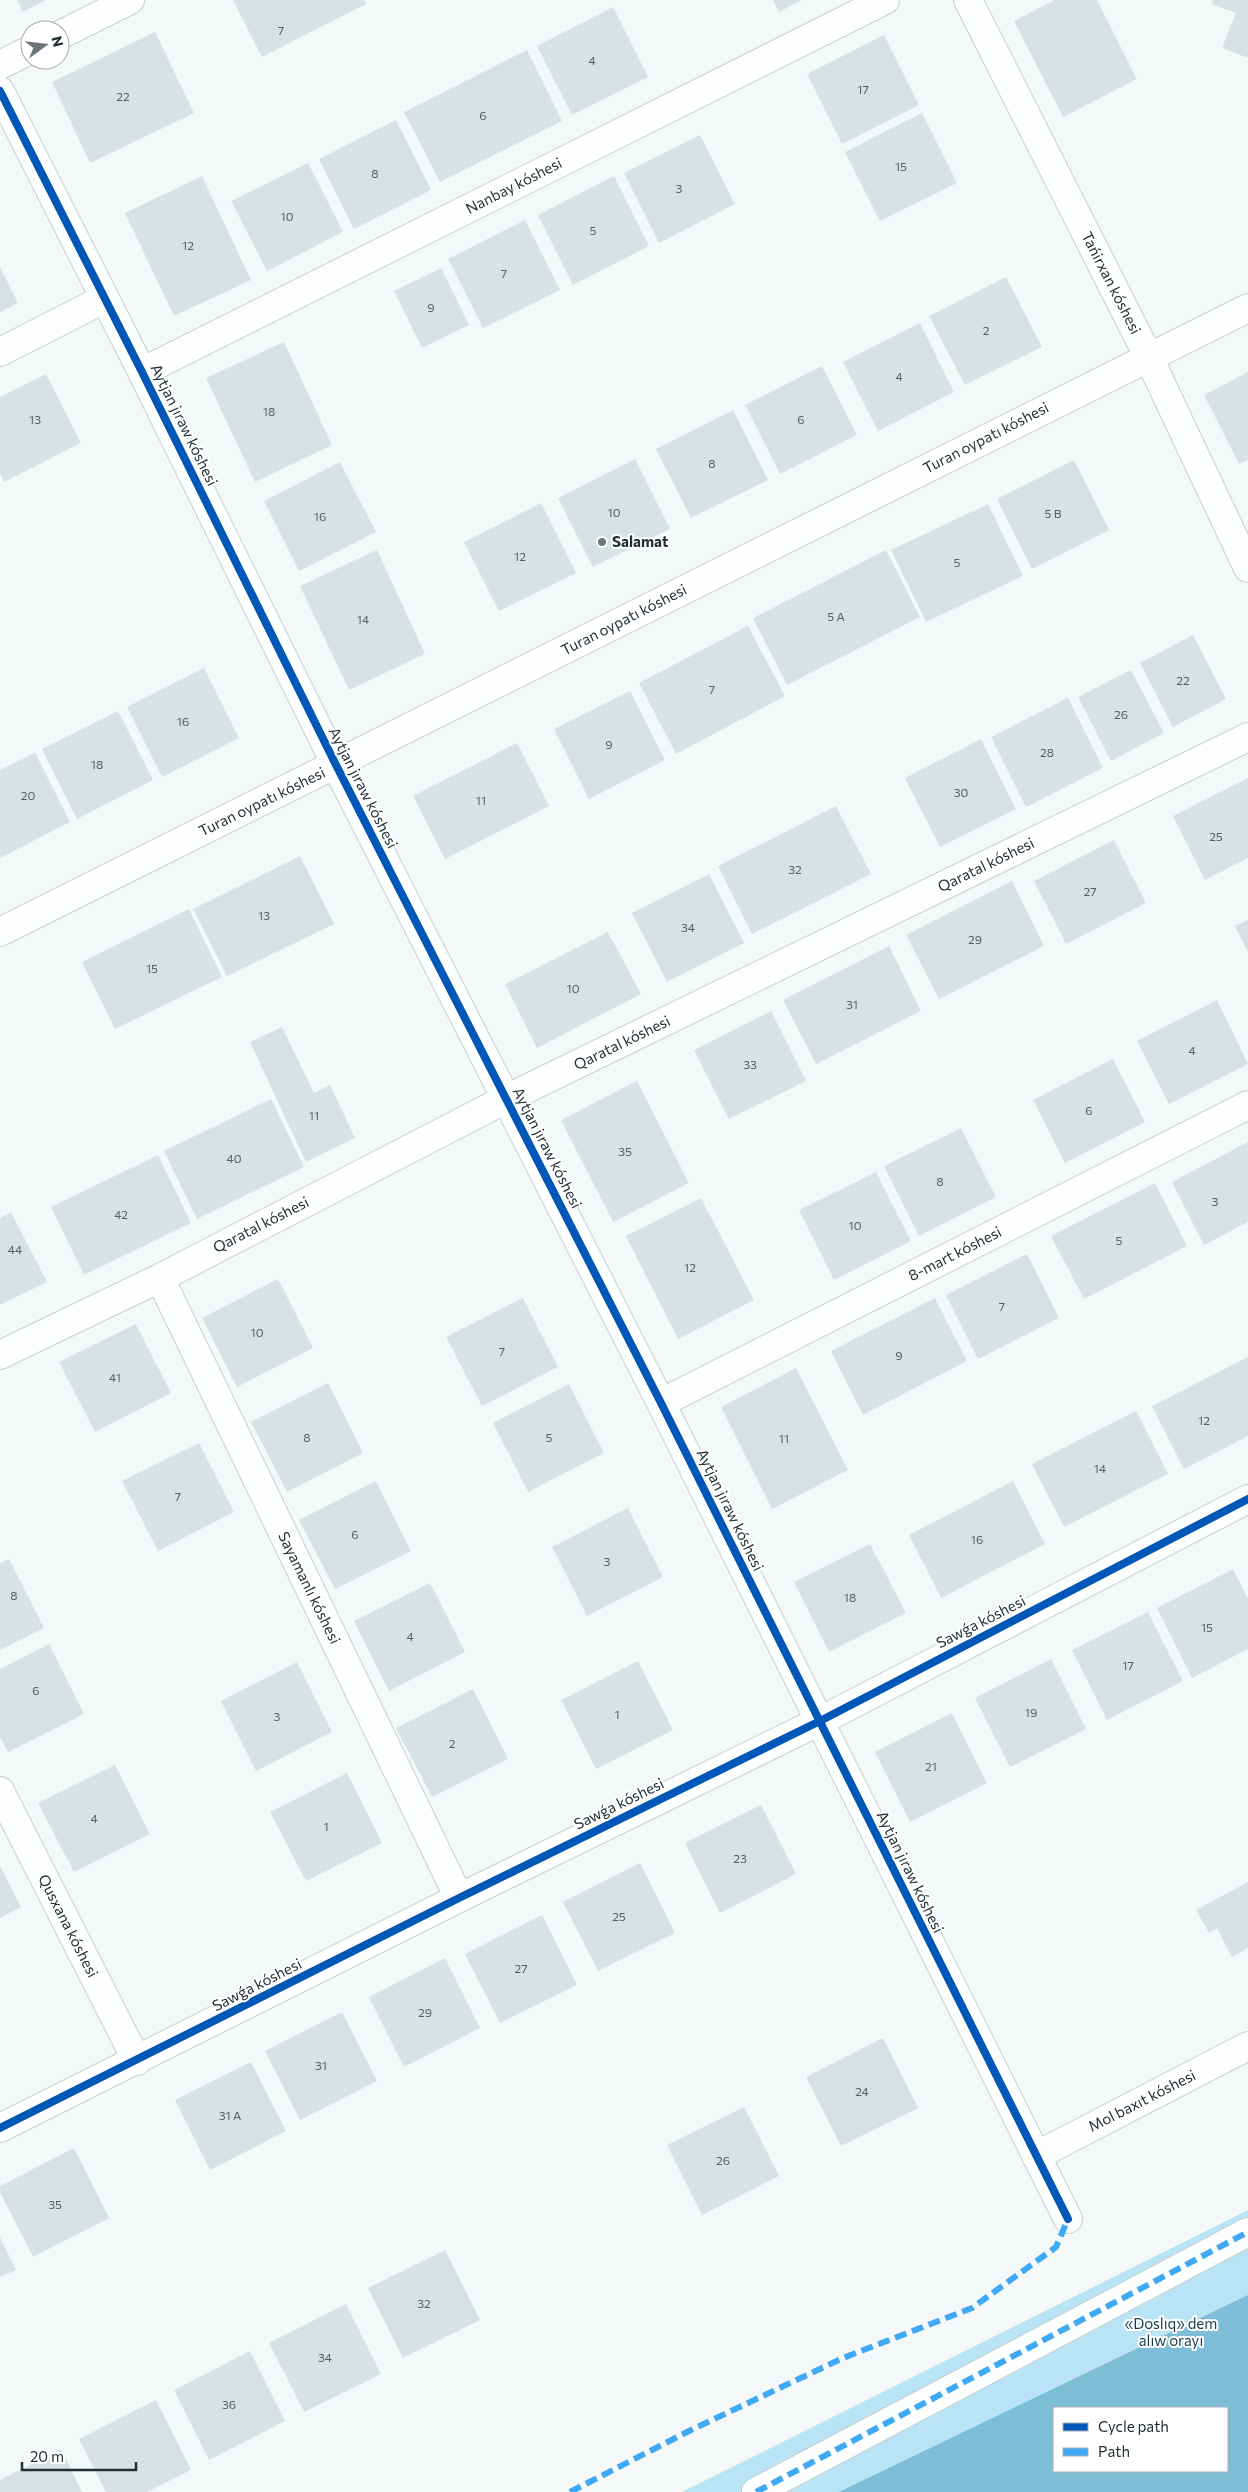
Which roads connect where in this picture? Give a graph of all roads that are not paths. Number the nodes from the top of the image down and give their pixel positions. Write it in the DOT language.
graph roads {
  1 [pos="130,0"];
  2 [pos="885,0"];
  3 [pos="968,0"];
  4 [pos="70,30"];
  5 [pos="20,55"];
  6 [pos="0,64"];
  7 [pos="0,90"];
  8 [pos="104,299"];
  9 [pos="1248,308"];
  10 [pos="0,352"];
  11 [pos="1148,356"];
  12 [pos="142,372"];
  13 [pos="1248,568"];
  14 [pos="1248,737"];
  15 [pos="336,765"];
  16 [pos="0,932"];
  17 [pos="506,1099"];
  18 [pos="1248,1105"];
  19 [pos="160,1278"];
  20 [pos="0,1355"];
  21 [pos="662,1403"];
  22 [pos="1248,1499"];
  23 [pos="820,1721"];
  24 [pos="0,1791"];
  25 [pos="459,1898"];
  26 [pos="1248,2046"];
  27 [pos="137,2061"];
  28 [pos="0,2128"];
  29 [pos="1036,2156"];
  30 [pos="1068,2219"];
  31 [pos="1248,2232"];
  32 [pos="756,2492"];
  1 -- 4 [label="street"];
  2 -- 12 [label="street, Nanbay kóshesi"];
  3 -- 11 [label="street, Tańirxan kóshesi"];
  5 -- 6 [label="street"];
  7 -- 8 [label="street, Aytjan jıraw kóshesi"];
  8 -- 10 [label="street"];
  8 -- 12 [label="street, Aytjan jıraw kóshesi"];
  9 -- 11 [label="street, Turan oypatı kóshesi"];
  11 -- 13 [label="street, Tańirxan kóshesi"];
  11 -- 15 [label="street, Turan oypatı kóshesi"];
  12 -- 15 [label="street, Aytjan jıraw kóshesi"];
  14 -- 17 [label="street, Qaratal kóshesi"];
  15 -- 16 [label="street, Turan oypatı kóshesi"];
  15 -- 17 [label="street, Aytjan jıraw kóshesi"];
  17 -- 19 [label="street, Qaratal kóshesi"];
  17 -- 21 [label="street, Aytjan jıraw kóshesi"];
  18 -- 21 [label="street, 8-mart kóshesi"];
  19 -- 20 [label="street, Qaratal kóshesi"];
  19 -- 25 [label="street, Sayamanlı kóshesi"];
  21 -- 23 [label="street, Aytjan jıraw kóshesi"];
  22 -- 23 [label="street, Sawǵa kóshesi"];
  23 -- 25 [label="street, Sawǵa kóshesi"];
  23 -- 29 [label="street, Aytjan jıraw kóshesi"];
  24 -- 27 [label="street, Qusxana kóshesi"];
  25 -- 27 [label="street, Sawǵa kóshesi"];
  26 -- 29 [label="street, Mol baxıt kóshesi"];
  27 -- 28 [label="street, Sawǵa kóshesi"];
  29 -- 30 [label="street, Aytjan jıraw kóshesi"];
  31 -- 32 [label="street"];
}
